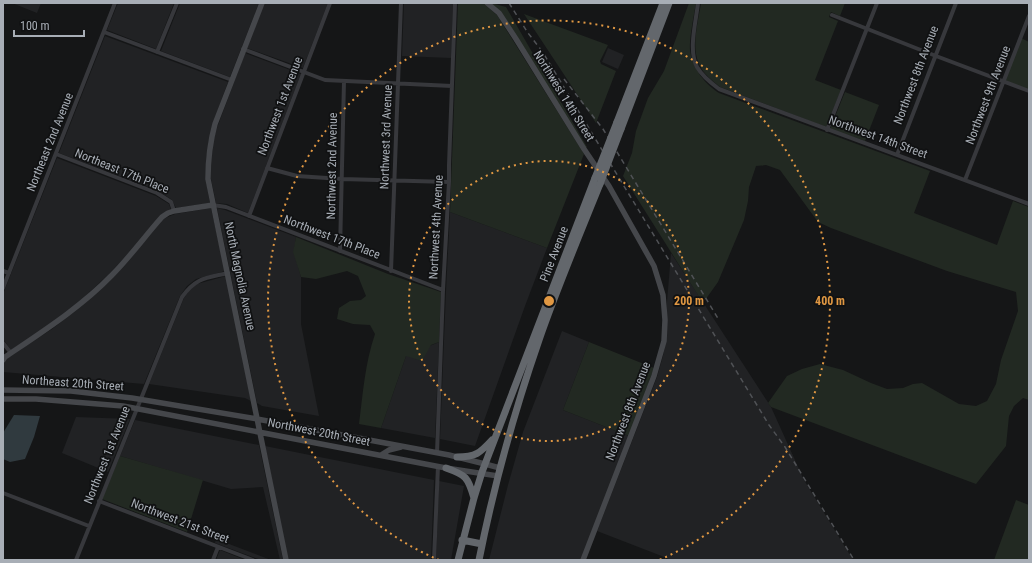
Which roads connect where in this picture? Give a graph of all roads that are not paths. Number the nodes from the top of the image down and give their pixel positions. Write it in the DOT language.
graph roads {
  1 [pos="115,3"];
  2 [pos="177,3"];
  3 [pos="262,3"];
  4 [pos="330,3"];
  5 [pos="401,3"];
  6 [pos="456,3"];
  7 [pos="487,3"];
  8 [pos="663,3"];
  9 [pos="669,3"];
  10 [pos="698,3"];
  11 [pos="877,3"];
  12 [pos="956,3"];
  13 [pos="832,15"];
  14 [pos="1029,16"];
  15 [pos="868,30"];
  16 [pos="104,32"];
  17 [pos="243,49"];
  18 [pos="158,52"];
  19 [pos="936,56"];
  20 [pos="304,72"];
  21 [pos="232,80"];
  22 [pos="344,81"];
  23 [pos="1004,82"];
  24 [pos="398,83"];
  25 [pos="452,86"];
  26 [pos="1029,91"];
  27 [pos="827,130"];
  28 [pos="56,154"];
  29 [pos="897,155"];
  30 [pos="267,168"];
  31 [pos="342,179"];
  32 [pos="394,180"];
  33 [pos="965,180"];
  34 [pos="598,181"];
  35 [pos="449,182"];
  36 [pos="1029,204"];
  37 [pos="213,205"];
  38 [pos="174,211"];
  39 [pos="249,216"];
  40 [pos="340,251"];
  41 [pos="654,266"];
  42 [pos="3,271"];
  43 [pos="391,271"];
  44 [pos="9,273"];
  45 [pos="228,273"];
  46 [pos="3,288"];
  47 [pos="443,290"];
  48 [pos="3,343"];
  49 [pos="11,353"];
  50 [pos="3,360"];
  51 [pos="517,380"];
  52 [pos="525,383"];
  53 [pos="3,390"];
  54 [pos="3,399"];
  55 [pos="141,399"];
  56 [pos="137,408"];
  57 [pos="257,419"];
  58 [pos="260,432"];
  59 [pos="495,437"];
  60 [pos="403,446"];
  61 [pos="437,453"];
  62 [pos="381,455"];
  63 [pos="457,457"];
  64 [pos="485,464"];
  65 [pos="438,466"];
  66 [pos="446,468"];
  67 [pos="482,472"];
  68 [pos="499,472"];
  69 [pos="3,493"];
  70 [pos="474,498"];
  71 [pos="99,500"];
  72 [pos="89,526"];
  73 [pos="462,540"];
  74 [pos="482,544"];
  75 [pos="218,547"];
  76 [pos="76,560"];
  77 [pos="213,560"];
  78 [pos="253,560"];
  79 [pos="286,560"];
  80 [pos="434,560"];
  81 [pos="458,560"];
  82 [pos="479,560"];
  83 [pos="583,560"];
  1 -- 16 [label="street, Northeast 2nd Avenue"];
  2 -- 18 [label="street"];
  3 -- 17 [label="main road, North Magnolia Avenue"];
  4 -- 20 [label="street, Northwest 1st Avenue"];
  5 -- 24 [label="street, Northwest 3rd Avenue"];
  6 -- 25 [label="street, Northwest 4th Avenue"];
  7 -- 41 [label="main road, Northwest 14th Street"];
  8 -- 34 [label="highway, Pine Avenue, bridge"];
  9 -- 34 [label="highway, Pine Avenue, bridge"];
  10 -- 27 [label="street, Northwest 14th Street"];
  11 -- 15 [label="street"];
  12 -- 19 [label="street, Northwest 8th Avenue"];
  13 -- 15 [label="street"];
  14 -- 23 [label="street, Northwest 9th Avenue"];
  15 -- 19 [label="street"];
  15 -- 27 [label="street"];
  16 -- 18 [label="street"];
  16 -- 28 [label="street, Northeast 2nd Avenue"];
  17 -- 20 [label="street"];
  17 -- 21 [label="main road, North Magnolia Avenue"];
  18 -- 21 [label="street"];
  19 -- 23 [label="street"];
  19 -- 29 [label="street, Northwest 8th Avenue"];
  20 -- 22 [label="street"];
  20 -- 30 [label="street, Northwest 1st Avenue"];
  21 -- 37 [label="main road, North Magnolia Avenue"];
  22 -- 24 [label="street"];
  22 -- 31 [label="street, Northwest 2nd Avenue"];
  23 -- 26 [label="street"];
  23 -- 33 [label="street, Northwest 9th Avenue"];
  24 -- 25 [label="street"];
  24 -- 32 [label="street, Northwest 3rd Avenue"];
  25 -- 35 [label="street, Northwest 4th Avenue"];
  27 -- 29 [label="street, Northwest 14th Street"];
  28 -- 38 [label="street, Northeast 17th Place"];
  28 -- 44 [label="street, Northeast 2nd Avenue"];
  29 -- 33 [label="street, Northwest 14th Street"];
  30 -- 31 [label="street"];
  30 -- 39 [label="street, Northwest 1st Avenue"];
  31 -- 32 [label="street"];
  31 -- 40 [label="street, Northwest 2nd Avenue"];
  32 -- 35 [label="street"];
  32 -- 43 [label="street, Northwest 3rd Avenue"];
  33 -- 36 [label="street, Northwest 14th Street"];
  34 -- 51 [label="highway, Pine Avenue"];
  34 -- 52 [label="highway, Pine Avenue"];
  35 -- 47 [label="street, Northwest 4th Avenue"];
  37 -- 38 [label="main road"];
  37 -- 39 [label="street, Northwest 17th Place"];
  37 -- 45 [label="main road, North Magnolia Avenue"];
  38 -- 49 [label="main road"];
  39 -- 40 [label="street, Northwest 17th Place"];
  40 -- 43 [label="street, Northwest 17th Place"];
  41 -- 83 [label="main road, Northwest 8th Avenue"];
  42 -- 44 [label="street"];
  43 -- 47 [label="street, Northwest 17th Place"];
  44 -- 46 [label="street, Northeast 2nd Avenue"];
  45 -- 55 [label="street, Northwest 1st Avenue"];
  45 -- 57 [label="main road, North Magnolia Avenue"];
  47 -- 61 [label="street, Northwest 4th Avenue"];
  48 -- 49 [label="street"];
  49 -- 50 [label="main road"];
  51 -- 52 [label="highway"];
  51 -- 59 [label="highway, Pine Avenue"];
  52 -- 68 [label="highway, Pine Avenue"];
  53 -- 55 [label="main road, Northeast 20th Street"];
  54 -- 56 [label="main road, Northeast 20th Street"];
  55 -- 56 [label="street, Northwest 1st Avenue"];
  55 -- 57 [label="main road, Northwest 20th Street"];
  56 -- 58 [label="main road, Northwest 20th Street"];
  56 -- 71 [label="street, Northwest 1st Avenue"];
  57 -- 58 [label="main road, North Magnolia Avenue"];
  57 -- 60 [label="main road, Northwest 20th Street"];
  58 -- 62 [label="main road, Northwest 20th Street"];
  58 -- 79 [label="main road, North Magnolia Avenue"];
  59 -- 63 [label="highway"];
  59 -- 64 [label="highway, Pine Avenue"];
  60 -- 61 [label="main road, Northwest 20th Street"];
  60 -- 62 [label="main road"];
  61 -- 63 [label="main road, Northwest 20th Street"];
  62 -- 65 [label="main road, Northwest 20th Street"];
  63 -- 64 [label="main road, Northwest 20th Street"];
  64 -- 67 [label="highway, Pine Avenue"];
  64 -- 68 [label="main road, Northwest 20th Street"];
  65 -- 66 [label="main road, Northwest 20th Street"];
  65 -- 80 [label="street"];
  66 -- 67 [label="main road, Northwest 20th Street"];
  66 -- 70 [label="highway"];
  67 -- 68 [label="main road, Northwest 20th Street"];
  67 -- 70 [label="highway, Pine Avenue"];
  68 -- 74 [label="highway, Pine Avenue"];
  69 -- 72 [label="street"];
  70 -- 73 [label="highway, Pine Avenue"];
  71 -- 72 [label="street, Northwest 1st Avenue"];
  71 -- 75 [label="street, Northwest 21st Street"];
  72 -- 76 [label="street, Northwest 1st Avenue"];
  73 -- 74 [label="highway"];
  73 -- 81 [label="highway, Pine Avenue"];
  74 -- 82 [label="highway, Pine Avenue"];
  75 -- 77 [label="street"];
  75 -- 78 [label="street, Northwest 21st Street"];
}
